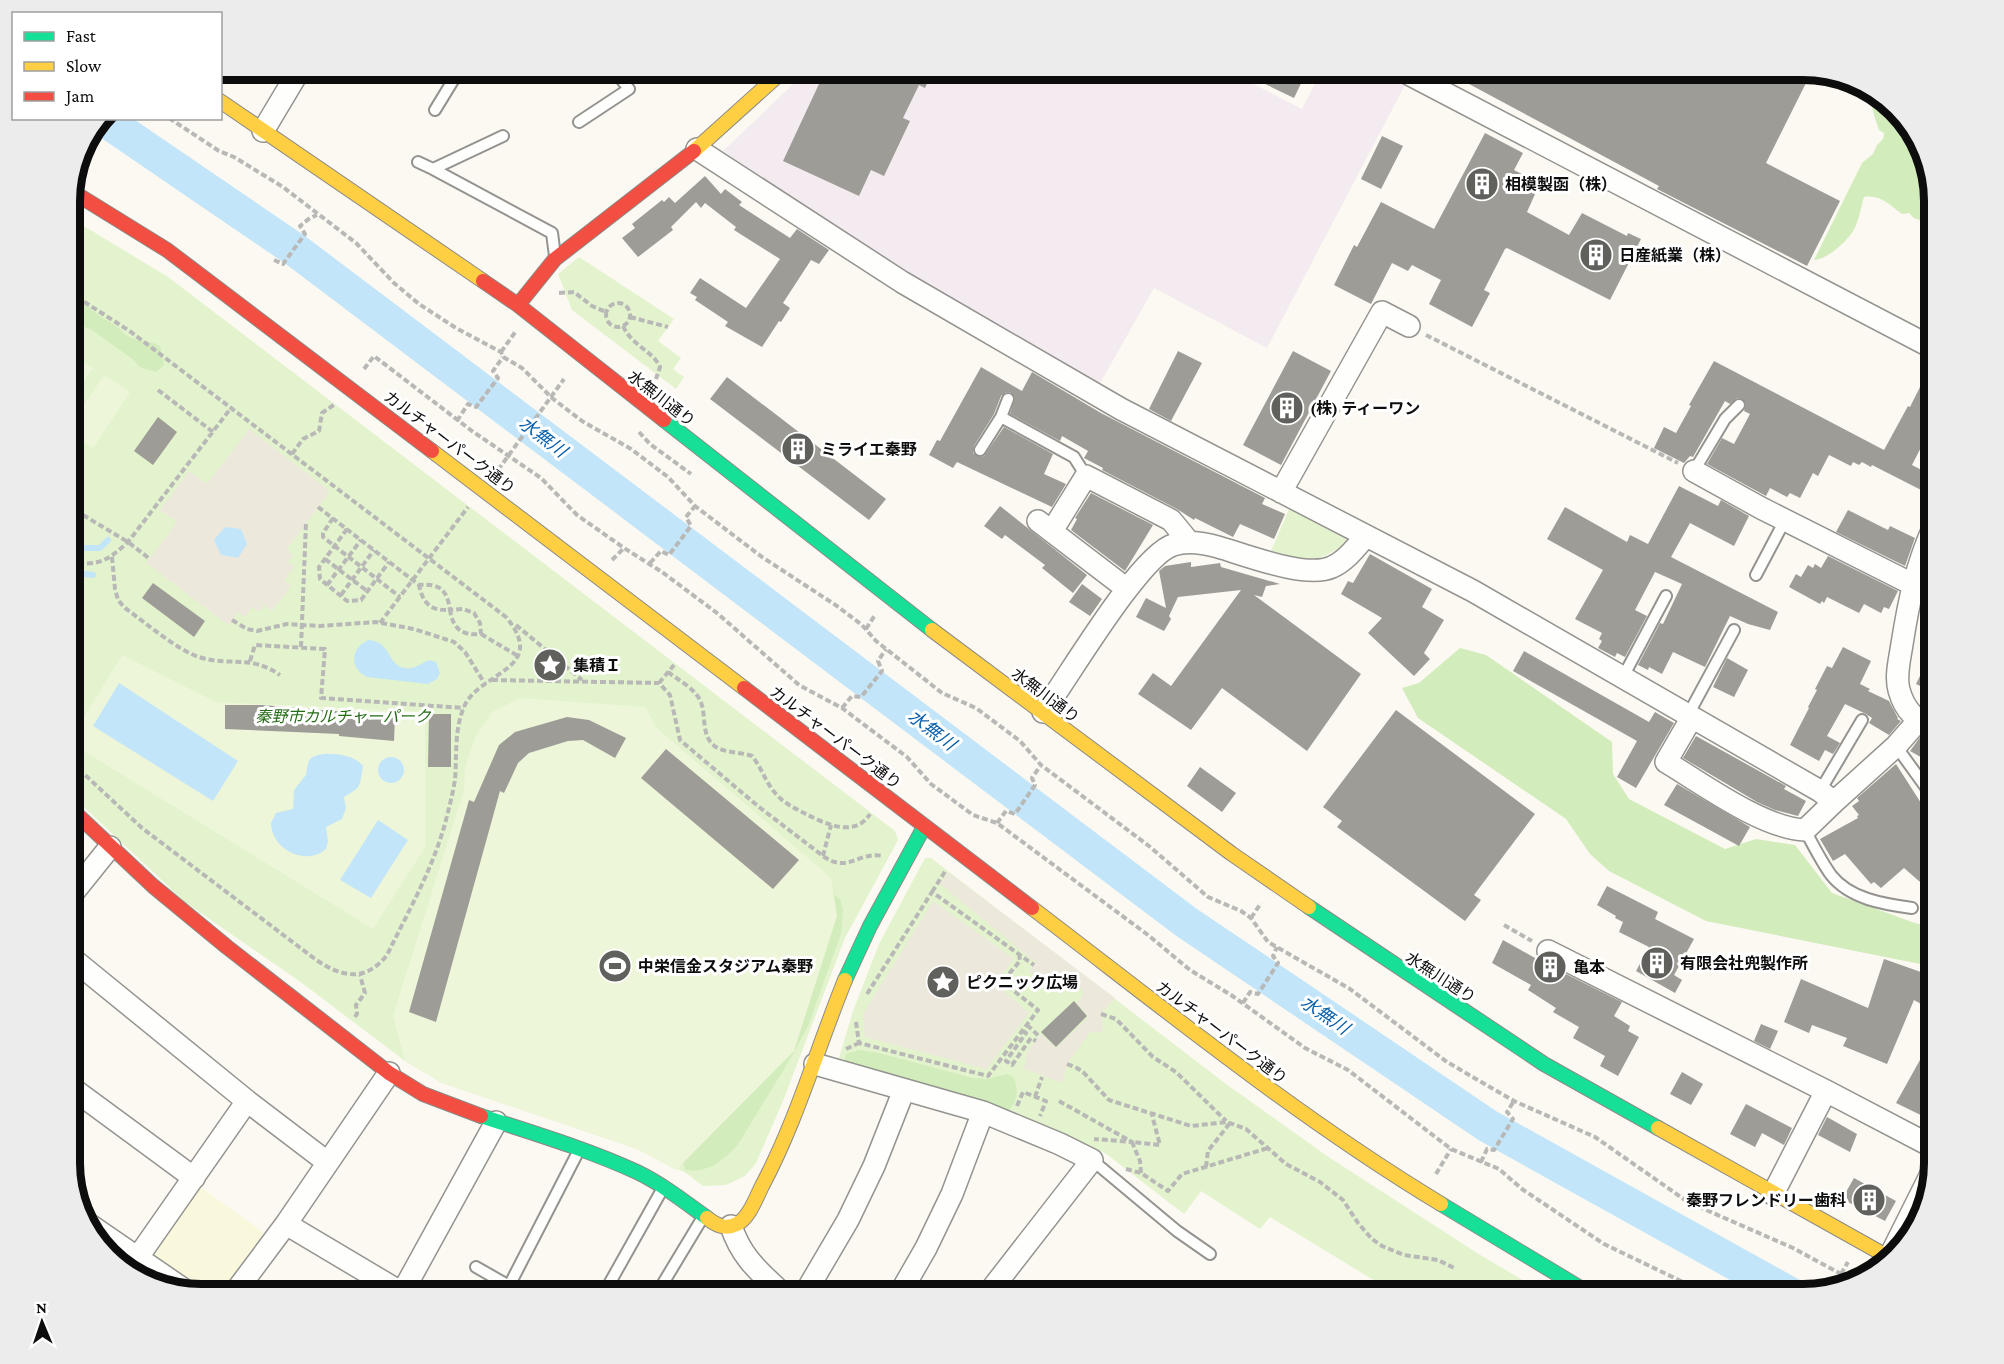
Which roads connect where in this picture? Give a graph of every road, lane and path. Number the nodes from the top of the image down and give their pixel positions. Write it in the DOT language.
graph roads {
  1 [pos="293,80"];
  2 [pos="453,80"];
  3 [pos="622,80"];
  4 [pos="774,80"];
  5 [pos="1420,80"];
  6 [pos="222,102"];
  7 [pos="435,110"];
  8 [pos="172,120"];
  9 [pos="579,122"];
  10 [pos="263,131"];
  11 [pos="502,136"];
  12 [pos="697,149"];
  13 [pos="418,162"];
  14 [pos="433,169"];
  15 [pos="80,196"];
  16 [pos="317,215"];
  17 [pos="555,259"];
  18 [pos="274,260"];
  19 [pos="556,294"];
  20 [pos="80,299"];
  21 [pos="518,304"];
  22 [pos="606,312"];
  23 [pos="630,317"];
  24 [pos="623,326"];
  25 [pos="1409,326"];
  26 [pos="668,327"];
  27 [pos="517,330"];
  28 [pos="1924,343"];
  29 [pos="502,355"];
  30 [pos="368,363"];
  31 [pos="564,379"];
  32 [pos="656,379"];
  33 [pos="158,390"];
  34 [pos="1008,399"];
  35 [pos="338,401"];
  36 [pos="1739,405"];
  37 [pos="231,408"];
  38 [pos="1001,417"];
  39 [pos="457,421"];
  40 [pos="213,432"];
  41 [pos="980,450"];
  42 [pos="292,454"];
  43 [pos="498,470"];
  44 [pos="1694,471"];
  45 [pos="1086,476"];
  46 [pos="1281,492"];
  47 [pos="472,502"];
  48 [pos="695,506"];
  49 [pos="318,507"];
  50 [pos="80,512"];
  51 [pos="333,518"];
  52 [pos="1785,520"];
  53 [pos="306,524"];
  54 [pos="347,529"];
  55 [pos="1365,536"];
  56 [pos="361,540"];
  57 [pos="128,542"];
  58 [pos="1189,542"];
  59 [pos="335,546"];
  60 [pos="1924,547"];
  61 [pos="624,548"];
  62 [pos="374,550"];
  63 [pos="112,557"];
  64 [pos="348,557"];
  65 [pos="429,558"];
  66 [pos="150,559"];
  67 [pos="325,559"];
  68 [pos="612,560"];
  69 [pos="389,562"];
  70 [pos="80,563"];
  71 [pos="650,563"];
  72 [pos="362,567"];
  73 [pos="339,569"];
  74 [pos="1756,575"];
  75 [pos="377,579"];
  76 [pos="352,580"];
  77 [pos="412,580"];
  78 [pos="1912,584"];
  79 [pos="327,585"];
  80 [pos="419,585"];
  81 [pos="1127,589"];
  82 [pos="367,591"];
  83 [pos="340,596"];
  84 [pos="1666,596"];
  85 [pos="400,597"];
  86 [pos="450,610"];
  87 [pos="506,617"];
  88 [pos="232,620"];
  89 [pos="380,623"];
  90 [pos="870,623"];
  91 [pos="302,625"];
  92 [pos="866,629"];
  93 [pos="1734,630"];
  94 [pos="481,634"];
  95 [pos="301,647"];
  96 [pos="885,649"];
  97 [pos="518,657"];
  98 [pos="679,659"];
  99 [pos="250,662"];
  100 [pos="668,672"];
  101 [pos="280,675"];
  102 [pos="1623,677"];
  103 [pos="491,680"];
  104 [pos="582,681"];
  105 [pos="660,683"];
  106 [pos="485,684"];
  107 [pos="464,708"];
  108 [pos="842,708"];
  109 [pos="1043,712"];
  110 [pos="1690,716"];
  111 [pos="1862,720"];
  112 [pos="1924,723"];
  113 [pos="1924,726"];
  114 [pos="1896,746"];
  115 [pos="1041,765"];
  116 [pos="80,770"];
  117 [pos="1924,785"];
  118 [pos="1827,797"];
  119 [pos="875,808"];
  120 [pos="80,818"];
  121 [pos="997,823"];
  122 [pos="831,825"];
  123 [pos="924,827"];
  124 [pos="1805,830"];
  125 [pos="110,847"];
  126 [pos="823,856"];
  127 [pos="892,861"];
  128 [pos="949,866"];
  129 [pos="80,884"];
  130 [pos="932,892"];
  131 [pos="1262,903"];
  132 [pos="1912,908"];
  133 [pos="1251,918"];
  134 [pos="1504,925"];
  135 [pos="1278,947"];
  136 [pos="1548,951"];
  137 [pos="1020,954"];
  138 [pos="80,965"];
  139 [pos="1034,965"];
  140 [pos="360,975"];
  141 [pos="867,995"];
  142 [pos="1243,1003"];
  143 [pos="356,1005"];
  144 [pos="855,1014"];
  145 [pos="1101,1014"];
  146 [pos="1027,1025"];
  147 [pos="1023,1031"];
  148 [pos="1040,1037"];
  149 [pos="1036,1041"];
  150 [pos="815,1064"];
  151 [pos="1067,1064"];
  152 [pos="390,1073"];
  153 [pos="1042,1077"];
  154 [pos="904,1090"];
  155 [pos="1826,1091"];
  156 [pos="1023,1092"];
  157 [pos="80,1094"];
  158 [pos="1035,1097"];
  159 [pos="247,1101"];
  160 [pos="1046,1101"];
  161 [pos="1059,1101"];
  162 [pos="1514,1101"];
  163 [pos="983,1112"];
  164 [pos="1152,1115"];
  165 [pos="496,1122"];
  166 [pos="1228,1122"];
  167 [pos="1088,1138"];
  168 [pos="1131,1142"];
  169 [pos="1924,1142"];
  170 [pos="1268,1148"];
  171 [pos="580,1149"];
  172 [pos="1451,1149"];
  173 [pos="1092,1160"];
  174 [pos="327,1162"];
  175 [pos="1481,1162"];
  176 [pos="1206,1167"];
  177 [pos="1124,1168"];
  178 [pos="1141,1173"];
  179 [pos="194,1178"];
  180 [pos="1434,1178"];
  181 [pos="663,1187"];
  182 [pos="1773,1194"];
  183 [pos="1919,1198"];
  184 [pos="703,1216"];
  185 [pos="286,1224"];
  186 [pos="731,1226"];
  187 [pos="101,1232"];
  188 [pos="1900,1237"];
  189 [pos="1210,1254"];
  190 [pos="1883,1255"];
  191 [pos="138,1257"];
  192 [pos="476,1267"];
  193 [pos="1454,1268"];
  194 [pos="1846,1276"];
  195 [pos="172,1281"];
  196 [pos="241,1284"];
  197 [pos="387,1284"];
  198 [pos="407,1284"];
  199 [pos="506,1284"];
  200 [pos="510,1284"];
  201 [pos="609,1284"];
  202 [pos="663,1284"];
  203 [pos="772,1284"];
  204 [pos="810,1284"];
  205 [pos="905,1284"];
  206 [pos="996,1284"];
  207 [pos="1574,1284"];
  208 [pos="1687,1284"];
  1 -- 10 [label="street"];
  2 -- 7 [label="lane"];
  3 -- 9 [label="lane"];
  4 -- 12 [label="street"];
  5 -- 28 [label="street"];
  6 -- 10 [label="street, 水無川通り"];
  8 -- 16 [label="path"];
  10 -- 21 [label="street, 水無川通り"];
  11 -- 14 [label="lane"];
  12 -- 17 [label="street"];
  12 -- 46 [label="street"];
  13 -- 14 [label="lane"];
  14 -- 17 [label="lane"];
  15 -- 123 [label="street, カルチャーパーク通り"];
  16 -- 18 [label="path"];
  16 -- 29 [label="path"];
  17 -- 21 [label="street"];
  19 -- 22 [label="path"];
  20 -- 37 [label="path"];
  21 -- 109 [label="street, 水無川通り"];
  22 -- 23 [label="path"];
  22 -- 24 [label="path"];
  23 -- 24 [label="path"];
  23 -- 26 [label="path"];
  24 -- 32 [label="path"];
  25 -- 44 [label="path"];
  25 -- 46 [label="street"];
  27 -- 29 [label="path"];
  29 -- 39 [label="path"];
  29 -- 48 [label="path"];
  30 -- 39 [label="path"];
  31 -- 43 [label="path, bridge"];
  33 -- 40 [label="path"];
  34 -- 38 [label="lane"];
  35 -- 42 [label="path"];
  36 -- 44 [label="lane"];
  37 -- 40 [label="path"];
  37 -- 42 [label="path"];
  38 -- 41 [label="lane"];
  38 -- 45 [label="lane"];
  39 -- 61 [label="path"];
  40 -- 57 [label="path"];
  42 -- 65 [label="path"];
  44 -- 52 [label="street"];
  45 -- 58 [label="street"];
  45 -- 81 [label="street"];
  46 -- 55 [label="street"];
  47 -- 65 [label="path"];
  48 -- 71 [label="path"];
  48 -- 92 [label="path"];
  49 -- 51 [label="path"];
  50 -- 57 [label="path"];
  51 -- 54 [label="path"];
  51 -- 59 [label="path"];
  52 -- 74 [label="lane"];
  52 -- 78 [label="street"];
  53 -- 91 [label="path"];
  54 -- 56 [label="path"];
  54 -- 59 [label="path"];
  55 -- 58 [label="street"];
  55 -- 102 [label="street"];
  56 -- 62 [label="path"];
  56 -- 64 [label="path"];
  57 -- 63 [label="path"];
  57 -- 66 [label="path"];
  58 -- 81 [label="street"];
  59 -- 64 [label="path"];
  59 -- 67 [label="path"];
  60 -- 78 [label="street"];
  61 -- 68 [label="path"];
  61 -- 71 [label="path"];
  62 -- 69 [label="path"];
  62 -- 72 [label="path"];
  63 -- 70 [label="path"];
  63 -- 99 [label="path"];
  64 -- 72 [label="path"];
  64 -- 73 [label="path"];
  65 -- 77 [label="path"];
  65 -- 87 [label="path"];
  67 -- 73 [label="path"];
  67 -- 79 [label="path"];
  69 -- 75 [label="path"];
  69 -- 77 [label="path"];
  71 -- 108 [label="path"];
  72 -- 75 [label="path"];
  72 -- 76 [label="path"];
  73 -- 76 [label="path"];
  73 -- 79 [label="path"];
  75 -- 82 [label="path"];
  75 -- 85 [label="path"];
  76 -- 82 [label="path"];
  76 -- 83 [label="path"];
  77 -- 80 [label="path"];
  77 -- 85 [label="path"];
  78 -- 112 [label="street"];
  79 -- 83 [label="path"];
  80 -- 86 [label="path"];
  80 -- 86 [label="path"];
  81 -- 109 [label="street"];
  82 -- 83 [label="path"];
  84 -- 102 [label="lane"];
  85 -- 89 [label="path"];
  86 -- 94 [label="path"];
  86 -- 94 [label="path"];
  87 -- 97 [label="path"];
  87 -- 104 [label="path"];
  88 -- 91 [label="path"];
  89 -- 91 [label="path"];
  89 -- 106 [label="path"];
  90 -- 92 [label="path"];
  91 -- 95 [label="path"];
  92 -- 96 [label="path"];
  93 -- 110 [label="lane"];
  94 -- 97 [label="path"];
  95 -- 99 [label="path"];
  95 -- 107 [label="path"];
  96 -- 108 [label="path"];
  96 -- 115 [label="path"];
  97 -- 103 [label="path"];
  98 -- 100 [label="path"];
  99 -- 101 [label="path"];
  100 -- 105 [label="path"];
  100 -- 122 [label="path"];
  102 -- 110 [label="street"];
  103 -- 104 [label="path"];
  103 -- 106 [label="path"];
  104 -- 105 [label="path"];
  105 -- 126 [label="path"];
  106 -- 107 [label="path"];
  107 -- 140 [label="path"];
  108 -- 121 [label="path"];
  109 -- 182 [label="street, 水無川通り"];
  110 -- 118 [label="street"];
  110 -- 124 [label="street"];
  111 -- 118 [label="lane"];
  113 -- 114 [label="street"];
  114 -- 117 [label="lane"];
  114 -- 118 [label="street"];
  115 -- 121 [label="path"];
  115 -- 133 [label="path"];
  116 -- 140 [label="path"];
  118 -- 124 [label="street"];
  119 -- 122 [label="path"];
  120 -- 125 [label="street"];
  121 -- 142 [label="path"];
  122 -- 126 [label="path"];
  123 -- 150 [label="street"];
  123 -- 207 [label="street, カルチャーパーク通り"];
  124 -- 132 [label="lane"];
  125 -- 129 [label="street"];
  125 -- 152 [label="street"];
  126 -- 127 [label="path"];
  128 -- 130 [label="path"];
  130 -- 137 [label="path"];
  130 -- 141 [label="path"];
  131 -- 133 [label="path"];
  133 -- 135 [label="path"];
  134 -- 136 [label="path"];
  135 -- 142 [label="path"];
  135 -- 162 [label="path"];
  136 -- 155 [label="street"];
  137 -- 139 [label="path"];
  137 -- 146 [label="path"];
  138 -- 159 [label="street"];
  140 -- 143 [label="path"];
  142 -- 172 [label="path"];
  144 -- 147 [label="path"];
  145 -- 166 [label="path"];
  146 -- 147 [label="path"];
  146 -- 148 [label="path"];
  147 -- 149 [label="path"];
  150 -- 154 [label="street"];
  150 -- 186 [label="street"];
  151 -- 164 [label="path"];
  152 -- 165 [label="street"];
  152 -- 174 [label="street"];
  153 -- 158 [label="path"];
  154 -- 163 [label="street"];
  154 -- 204 [label="street"];
  155 -- 169 [label="street"];
  155 -- 182 [label="street"];
  156 -- 158 [label="path"];
  157 -- 179 [label="street"];
  158 -- 160 [label="path"];
  159 -- 174 [label="street"];
  159 -- 179 [label="street"];
  161 -- 168 [label="path"];
  162 -- 175 [label="path"];
  162 -- 194 [label="path"];
  163 -- 173 [label="street"];
  163 -- 205 [label="street"];
  164 -- 166 [label="path"];
  164 -- 168 [label="path"];
  165 -- 171 [label="street"];
  165 -- 198 [label="street"];
  166 -- 170 [label="path"];
  166 -- 176 [label="path"];
  167 -- 168 [label="path"];
  168 -- 178 [label="path"];
  170 -- 176 [label="path"];
  170 -- 193 [label="path"];
  171 -- 181 [label="street"];
  171 -- 200 [label="lane"];
  172 -- 175 [label="path"];
  172 -- 180 [label="path"];
  173 -- 189 [label="lane"];
  173 -- 206 [label="street"];
  174 -- 185 [label="street"];
  175 -- 208 [label="path"];
  176 -- 178 [label="path"];
  177 -- 178 [label="path"];
  179 -- 191 [label="street"];
  181 -- 184 [label="street"];
  181 -- 201 [label="lane"];
  182 -- 190 [label="street, 水無川通り"];
  183 -- 188 [label="street"];
  184 -- 186 [label="street"];
  184 -- 202 [label="lane"];
  185 -- 196 [label="street"];
  185 -- 197 [label="street"];
  186 -- 203 [label="street"];
  187 -- 191 [label="street"];
  191 -- 195 [label="street"];
  192 -- 199 [label="lane"];
}
